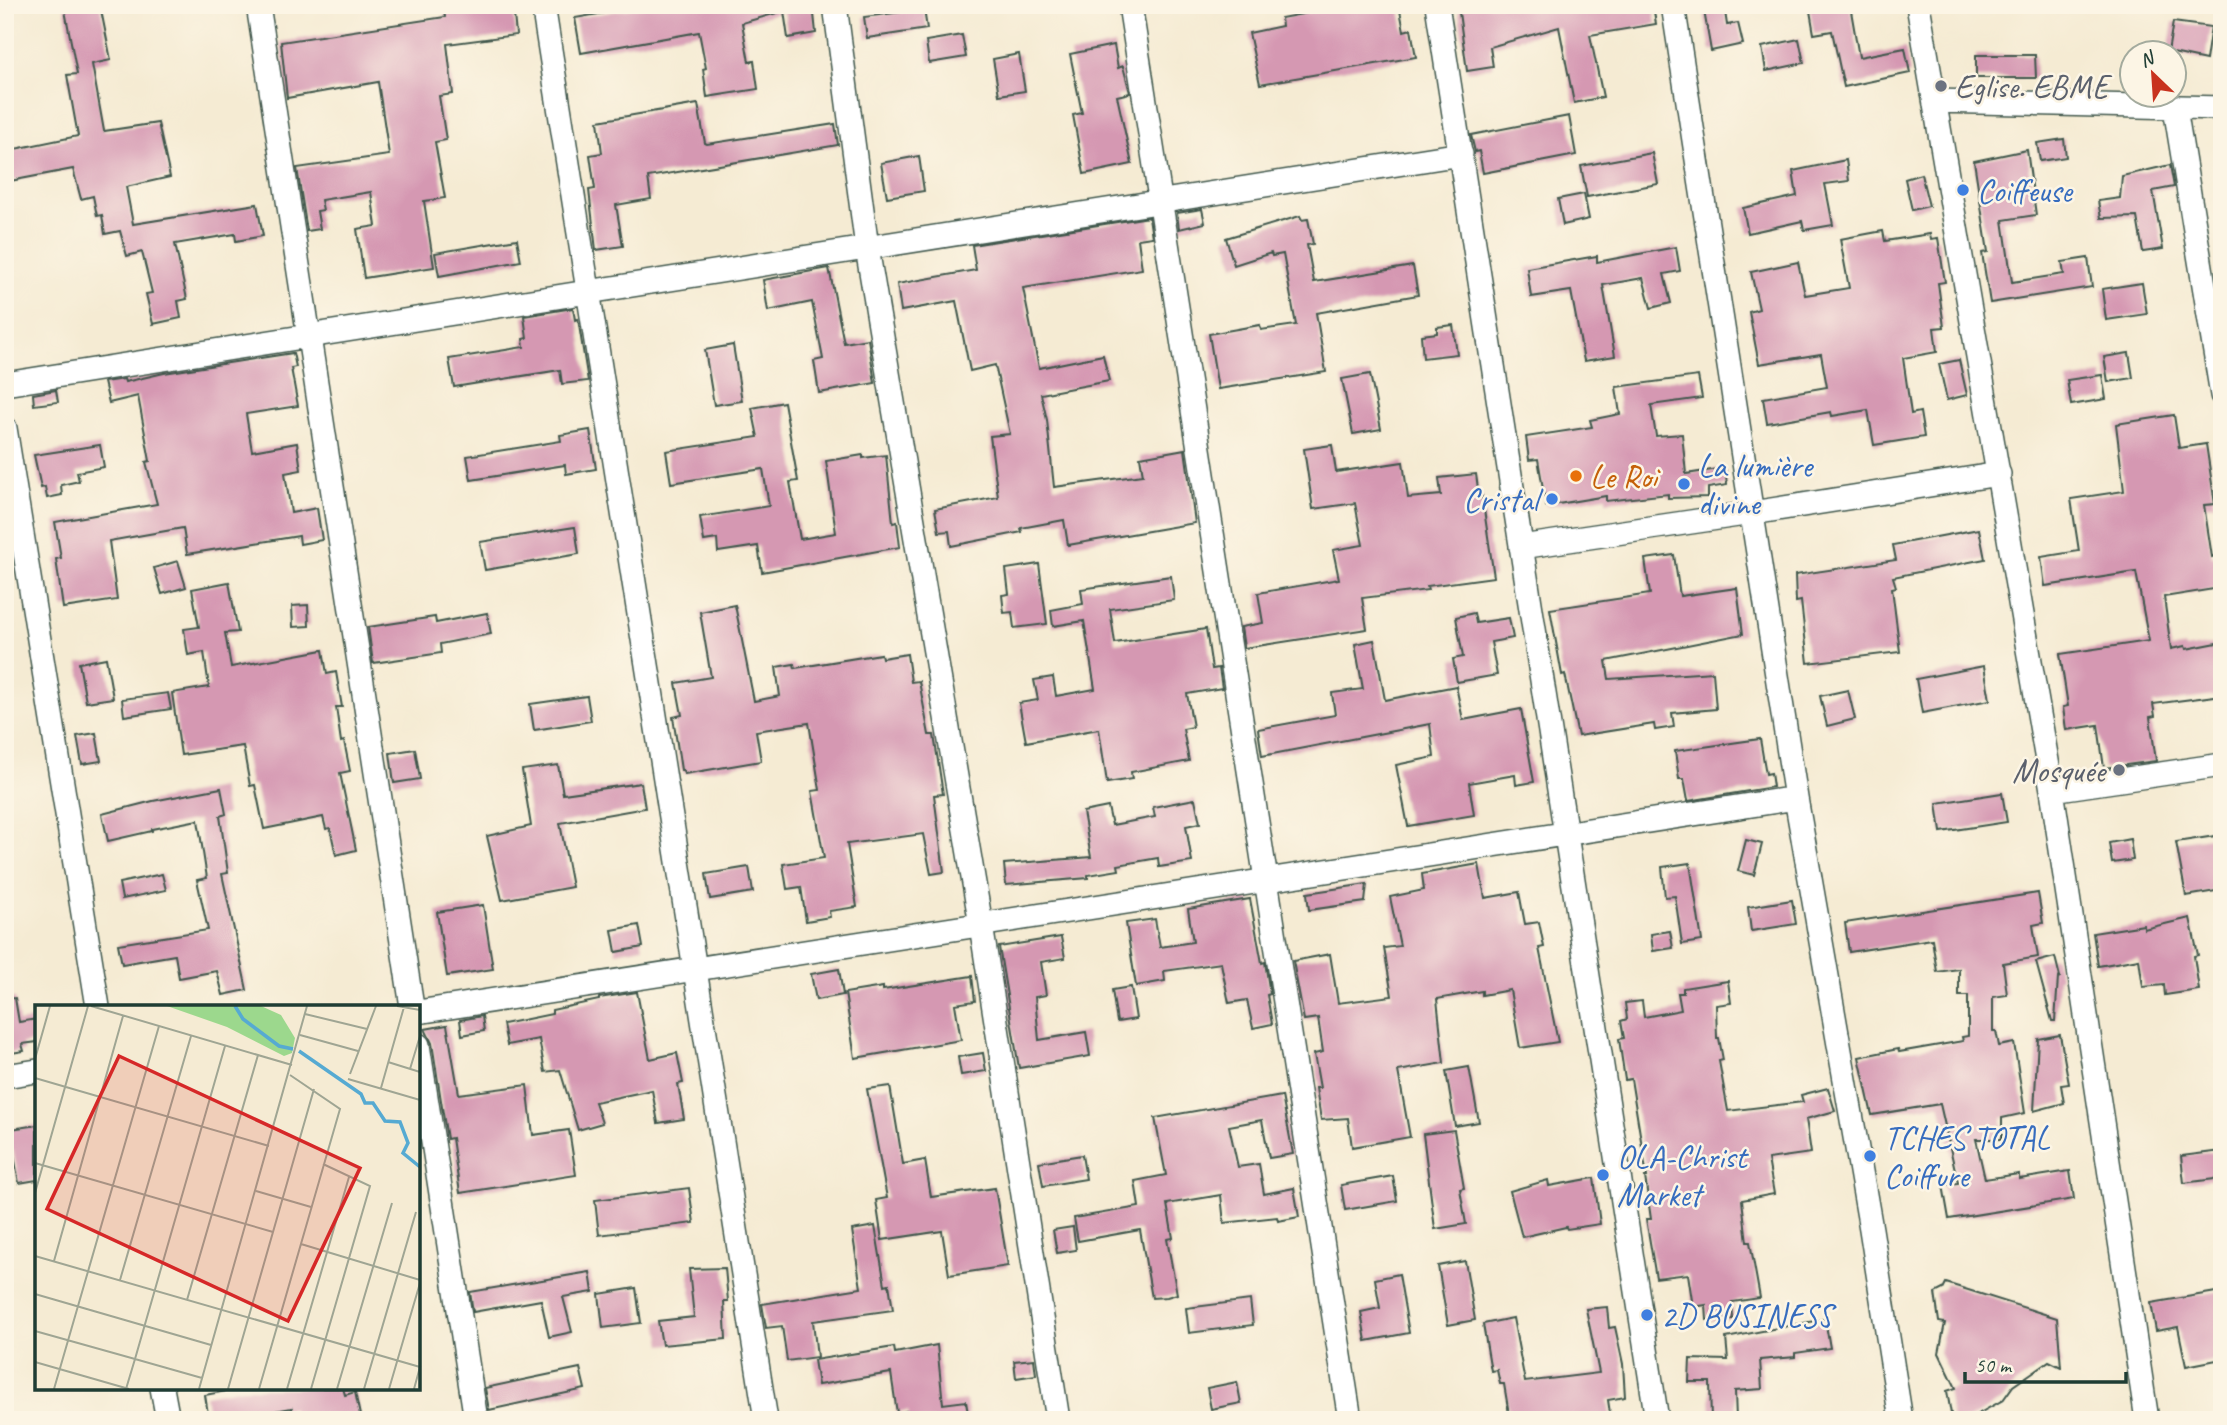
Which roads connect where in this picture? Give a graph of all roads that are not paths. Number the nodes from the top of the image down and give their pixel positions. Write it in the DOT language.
graph roads {
  1 [pos="258,5"];
  2 [pos="543,5"];
  3 [pos="835,5"];
  4 [pos="1130,5"];
  5 [pos="1437,5"];
  6 [pos="1673,5"];
  7 [pos="1918,5"];
  8 [pos="1935,101"];
  9 [pos="2118,106"];
  10 [pos="2175,108"];
  11 [pos="2188,108"];
  12 [pos="2222,108"];
  13 [pos="1461,154"];
  14 [pos="1160,201"];
  15 [pos="867,248"];
  16 [pos="588,292"];
  17 [pos="309,336"];
  18 [pos="5,384"];
  19 [pos="2222,395"];
  20 [pos="5,428"];
  21 [pos="1999,474"];
  22 [pos="1752,513"];
  23 [pos="1521,547"];
  24 [pos="2222,765"];
  25 [pos="2052,790"];
  26 [pos="1796,797"];
  27 [pos="1566,834"];
  28 [pos="1267,880"];
  29 [pos="981,925"];
  30 [pos="695,969"];
  31 [pos="98,1005"];
  32 [pos="412,1005"];
  33 [pos="420,1012"];
  34 [pos="420,1058"];
  35 [pos="35,1071"];
  36 [pos="5,1076"];
  37 [pos="162,1390"];
  38 [pos="167,1420"];
  39 [pos="476,1420"];
  40 [pos="766,1420"];
  41 [pos="1058,1420"];
  42 [pos="1350,1420"];
  43 [pos="1657,1420"];
  44 [pos="1901,1420"];
  45 [pos="2147,1420"];
  1 -- 17 [label="street"];
  2 -- 16 [label="street"];
  3 -- 15 [label="street"];
  4 -- 14 [label="street"];
  5 -- 13 [label="street"];
  6 -- 22 [label="street"];
  7 -- 8 [label="street"];
  8 -- 9 [label="street"];
  8 -- 21 [label="street"];
  10 -- 19 [label="street"];
  11 -- 12 [label="street"];
  13 -- 14 [label="street"];
  13 -- 23 [label="street"];
  14 -- 15 [label="street"];
  14 -- 28 [label="street"];
  15 -- 16 [label="street"];
  15 -- 29 [label="street"];
  16 -- 17 [label="street"];
  16 -- 30 [label="street"];
  17 -- 18 [label="street"];
  17 -- 32 [label="street"];
  20 -- 31 [label="street"];
  21 -- 22 [label="street"];
  21 -- 25 [label="street"];
  22 -- 23 [label="street"];
  22 -- 26 [label="street"];
  23 -- 27 [label="street"];
  24 -- 25 [label="street"];
  25 -- 45 [label="street"];
  26 -- 27 [label="street"];
  26 -- 44 [label="street"];
  27 -- 28 [label="street"];
  27 -- 43 [label="street"];
  28 -- 29 [label="street"];
  28 -- 42 [label="street"];
  29 -- 30 [label="street"];
  29 -- 41 [label="street"];
  30 -- 33 [label="street"];
  30 -- 40 [label="street"];
  34 -- 39 [label="street"];
  35 -- 36 [label="street"];
  37 -- 38 [label="street"];
}
